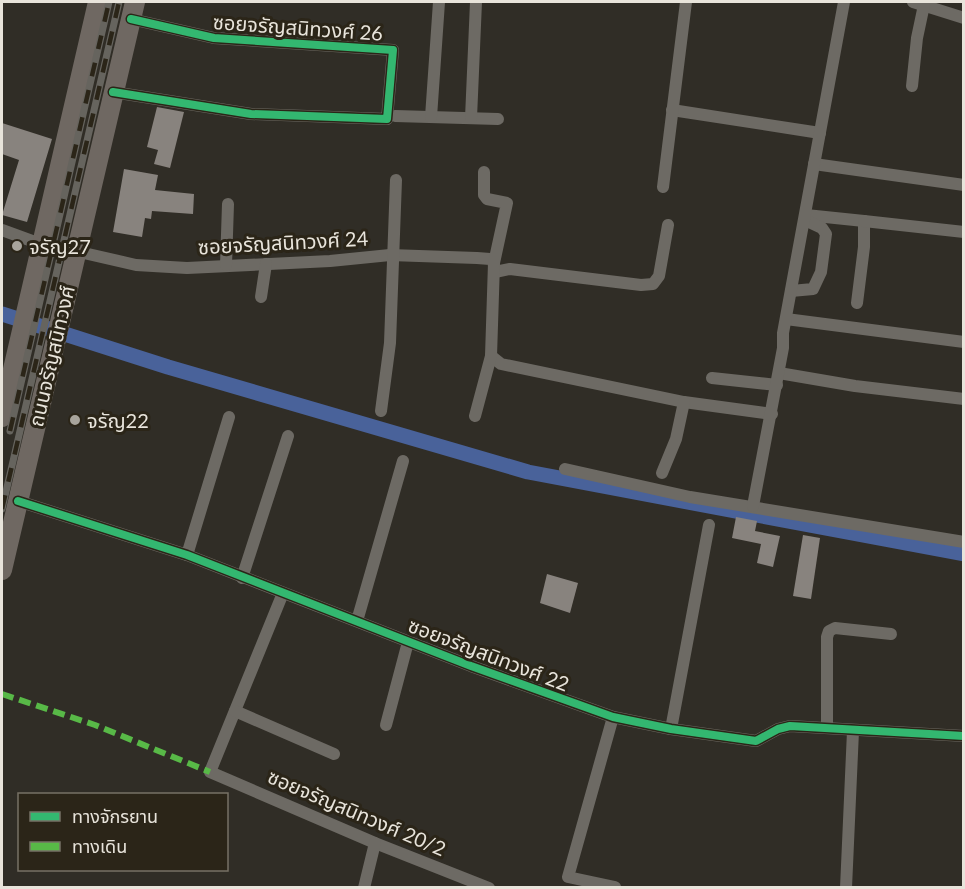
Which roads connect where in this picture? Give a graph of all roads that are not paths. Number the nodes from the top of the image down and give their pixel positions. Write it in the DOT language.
graph roads {
  1 [pos="98,2"];
  2 [pos="439,2"];
  3 [pos="476,2"];
  4 [pos="686,2"];
  5 [pos="844,2"];
  6 [pos="918,3"];
  7 [pos="133,10"];
  8 [pos="963,18"];
  9 [pos="912,86"];
  10 [pos="113,92"];
  11 [pos="672,110"];
  12 [pos="395,116"];
  13 [pos="431,117"];
  14 [pos="471,118"];
  15 [pos="498,119"];
  16 [pos="820,134"];
  17 [pos="814,164"];
  18 [pos="484,172"];
  19 [pos="396,180"];
  20 [pos="963,185"];
  21 [pos="663,188"];
  22 [pos="228,204"];
  23 [pos="805,217"];
  24 [pos="864,221"];
  25 [pos="668,225"];
  26 [pos="2,230"];
  27 [pos="963,232"];
  28 [pos="44,245"];
  29 [pos="75,251"];
  30 [pos="395,255"];
  31 [pos="266,264"];
  32 [pos="226,265"];
  33 [pos="494,267"];
  34 [pos="791,291"];
  35 [pos="261,297"];
  36 [pos="857,303"];
  37 [pos="786,319"];
  38 [pos="963,342"];
  39 [pos="491,356"];
  40 [pos="712,378"];
  41 [pos="778,379"];
  42 [pos="963,399"];
  43 [pos="684,402"];
  44 [pos="381,411"];
  45 [pos="772,414"];
  46 [pos="476,416"];
  47 [pos="2,417"];
  48 [pos="229,417"];
  49 [pos="288,436"];
  50 [pos="404,461"];
  51 [pos="565,469"];
  52 [pos="662,473"];
  53 [pos="18,501"];
  54 [pos="753,506"];
  55 [pos="709,525"];
  56 [pos="963,542"];
  57 [pos="187,555"];
  58 [pos="2,570"];
  59 [pos="242,578"];
  60 [pos="283,593"];
  61 [pos="357,621"];
  62 [pos="891,634"];
  63 [pos="408,642"];
  64 [pos="235,711"];
  65 [pos="613,717"];
  66 [pos="386,725"];
  67 [pos="827,728"];
  68 [pos="671,729"];
  69 [pos="853,731"];
  70 [pos="963,736"];
  71 [pos="334,754"];
  72 [pos="375,843"];
  73 [pos="463,883"];
  74 [pos="615,886"];
  75 [pos="364,888"];
  76 [pos="489,888"];
  77 [pos="846,888"];
  1 -- 28 [label="main road, ถนนจรัญสนิทวงศ์"];
  2 -- 13 [label="street"];
  3 -- 14 [label="street"];
  4 -- 11 [label="street"];
  5 -- 16 [label="street"];
  6 -- 8 [label="street"];
  6 -- 9 [label="street"];
  7 -- 10 [label="main road, ถนนจรัญสนิทวงศ์"];
  7 -- 10 [label="street, ซอยจรัญสนิทวงศ์ 26"];
  10 -- 29 [label="main road, ถนนจรัญสนิทวงศ์"];
  11 -- 16 [label="street"];
  11 -- 21 [label="street"];
  12 -- 13 [label="street"];
  13 -- 14 [label="street"];
  14 -- 15 [label="street"];
  16 -- 17 [label="street"];
  17 -- 20 [label="street"];
  17 -- 23 [label="street"];
  18 -- 33 [label="street"];
  19 -- 30 [label="street"];
  22 -- 32 [label="street"];
  23 -- 24 [label="street"];
  23 -- 34 [label="street"];
  23 -- 34 [label="street"];
  24 -- 27 [label="street"];
  24 -- 36 [label="street"];
  25 -- 33 [label="street, ซอยจรัญสนิทวงศ์ 24"];
  26 -- 28 [label="street"];
  28 -- 47 [label="main road, ถนนจรัญสนิทวงศ์"];
  29 -- 32 [label="street, ซอยจรัญสนิทวงศ์ 24"];
  29 -- 53 [label="main road, ถนนจรัญสนิทวงศ์"];
  30 -- 31 [label="street, ซอยจรัญสนิทวงศ์ 24"];
  30 -- 33 [label="street, ซอยจรัญสนิทวงศ์ 24"];
  30 -- 44 [label="street"];
  31 -- 32 [label="street, ซอยจรัญสนิทวงศ์ 24"];
  31 -- 35 [label="street"];
  33 -- 39 [label="street"];
  34 -- 37 [label="street"];
  37 -- 38 [label="street"];
  37 -- 41 [label="street"];
  39 -- 43 [label="street"];
  39 -- 46 [label="street"];
  40 -- 41 [label="street"];
  41 -- 42 [label="street"];
  41 -- 45 [label="street"];
  43 -- 45 [label="street"];
  43 -- 52 [label="street"];
  45 -- 54 [label="street"];
  48 -- 57 [label="street"];
  49 -- 59 [label="street"];
  50 -- 61 [label="street"];
  51 -- 54 [label="street"];
  53 -- 57 [label="street, ซอยจรัญสนิทวงศ์ 22"];
  53 -- 58 [label="main road, ถนนจรัญสนิทวงศ์"];
  54 -- 56 [label="street"];
  55 -- 68 [label="street"];
  57 -- 59 [label="street, ซอยจรัญสนิทวงศ์ 22"];
  59 -- 60 [label="street, ซอยจรัญสนิทวงศ์ 22"];
  60 -- 61 [label="street, ซอยจรัญสนิทวงศ์ 22"];
  60 -- 64 [label="street"];
  61 -- 63 [label="street, ซอยจรัญสนิทวงศ์ 22"];
  62 -- 67 [label="street"];
  63 -- 65 [label="street, ซอยจรัญสนิทวงศ์ 22"];
  63 -- 66 [label="street"];
  64 -- 71 [label="street"];
  64 -- 72 [label="street, ซอยจรัญสนิทวงศ์ 20/2"];
  65 -- 68 [label="street, ซอยจรัญสนิทวงศ์ 22"];
  65 -- 74 [label="street"];
  67 -- 68 [label="street, ซอยจรัญสนิทวงศ์ 22"];
  67 -- 69 [label="street, ซอยจรัญสนิทวงศ์ 22"];
  69 -- 70 [label="street, ซอยจรัญสนิทวงศ์ 22"];
  69 -- 77 [label="street"];
  72 -- 73 [label="street, ซอยจรัญสนิทวงศ์ 20/2"];
  72 -- 75 [label="street"];
  73 -- 76 [label="street, ซอยจรัญสนิทวงศ์ 20/2"];
}
